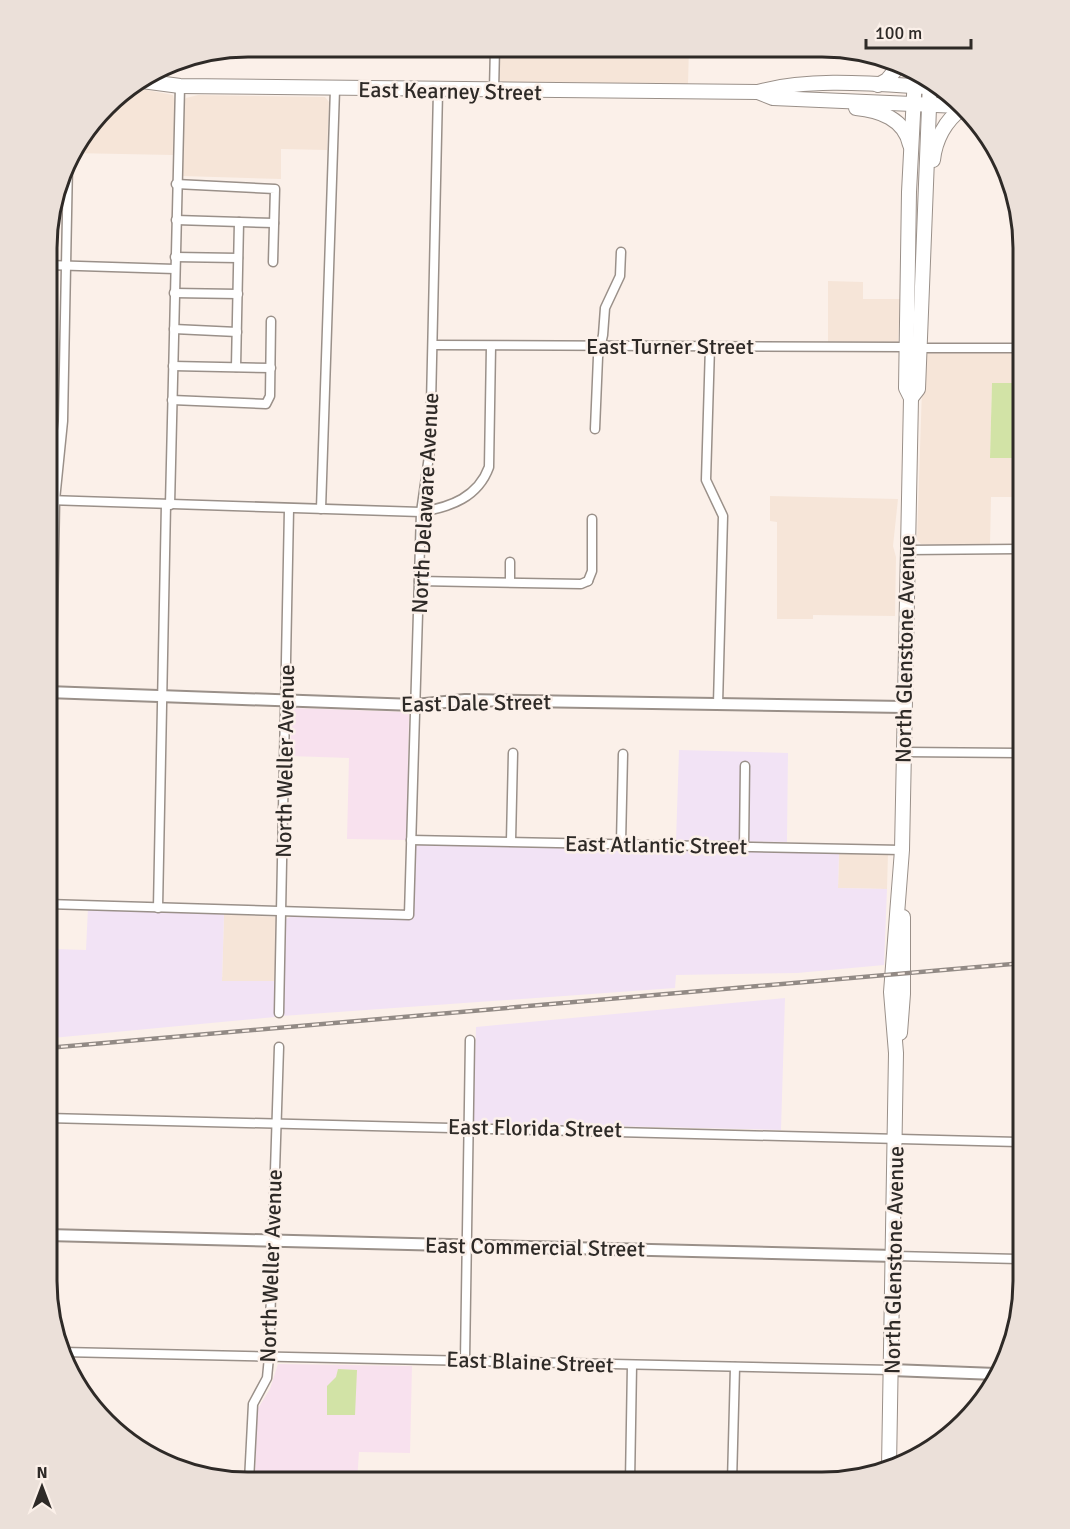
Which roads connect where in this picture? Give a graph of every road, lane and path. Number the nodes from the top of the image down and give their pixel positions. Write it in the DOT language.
graph roads {
  1 [pos="495,57"];
  2 [pos="894,72"];
  3 [pos="914,81"];
  4 [pos="154,83"];
  5 [pos="878,85"];
  6 [pos="180,86"];
  7 [pos="335,89"];
  8 [pos="438,91"];
  9 [pos="494,91"];
  10 [pos="758,92"];
  11 [pos="932,92"];
  12 [pos="826,99"];
  13 [pos="914,103"];
  14 [pos="929,104"];
  15 [pos="949,105"];
  16 [pos="958,114"];
  17 [pos="911,153"];
  18 [pos="176,184"];
  19 [pos="68,188"];
  20 [pos="176,220"];
  21 [pos="239,222"];
  22 [pos="274,223"];
  23 [pos="621,252"];
  24 [pos="175,257"];
  25 [pos="238,258"];
  26 [pos="273,262"];
  27 [pos="923,263"];
  28 [pos="57,265"];
  29 [pos="66,265"];
  30 [pos="175,269"];
  31 [pos="174,293"];
  32 [pos="238,294"];
  33 [pos="271,321"];
  34 [pos="174,329"];
  35 [pos="237,332"];
  36 [pos="432,345"];
  37 [pos="491,346"];
  38 [pos="600,346"];
  39 [pos="710,346"];
  40 [pos="913,348"];
  41 [pos="1013,348"];
  42 [pos="173,366"];
  43 [pos="236,368"];
  44 [pos="271,368"];
  45 [pos="172,400"];
  46 [pos="595,429"];
  47 [pos="57,464"];
  48 [pos="57,500"];
  49 [pos="167,504"];
  50 [pos="290,509"];
  51 [pos="321,509"];
  52 [pos="421,512"];
  53 [pos="592,519"];
  54 [pos="1013,549"];
  55 [pos="907,550"];
  56 [pos="510,562"];
  57 [pos="419,581"];
  58 [pos="510,582"];
  59 [pos="57,692"];
  60 [pos="162,696"];
  61 [pos="285,701"];
  62 [pos="718,704"];
  63 [pos="415,705"];
  64 [pos="904,707"];
  65 [pos="904,752"];
  66 [pos="513,753"];
  67 [pos="1013,753"];
  68 [pos="622,754"];
  69 [pos="745,765"];
  70 [pos="411,840"];
  71 [pos="511,842"];
  72 [pos="621,843"];
  73 [pos="744,847"];
  74 [pos="902,850"];
  75 [pos="57,904"];
  76 [pos="158,908"];
  77 [pos="283,912"];
  78 [pos="279,1013"];
  79 [pos="470,1040"];
  80 [pos="279,1047"];
  81 [pos="57,1118"];
  82 [pos="276,1123"];
  83 [pos="468,1127"];
  84 [pos="896,1137"];
  85 [pos="1013,1142"];
  86 [pos="57,1235"];
  87 [pos="274,1241"];
  88 [pos="466,1245"];
  89 [pos="895,1256"];
  90 [pos="1013,1259"];
  91 [pos="71,1352"];
  92 [pos="269,1358"];
  93 [pos="465,1360"];
  94 [pos="632,1365"];
  95 [pos="735,1367"];
  96 [pos="891,1370"];
  97 [pos="988,1374"];
  98 [pos="889,1459"];
  99 [pos="249,1472"];
  100 [pos="630,1472"];
  101 [pos="732,1472"];
  1 -- 9 [label="street"];
  2 -- 5 [label="main road"];
  3 -- 5 [label="main road, East Kearney Street"];
  3 -- 13 [label="main road"];
  4 -- 6 [label="main road, East Kearney Street"];
  5 -- 10 [label="main road, East Kearney Street"];
  6 -- 7 [label="main road, East Kearney Street"];
  6 -- 18 [label="street"];
  7 -- 8 [label="main road, East Kearney Street"];
  7 -- 51 [label="street"];
  8 -- 9 [label="main road, East Kearney Street"];
  8 -- 36 [label="street, North Delaware Avenue"];
  9 -- 10 [label="main road, East Kearney Street"];
  10 -- 12 [label="main road, East Kearney Street"];
  11 -- 14 [label="main road, North Glenstone Avenue"];
  12 -- 13 [label="main road, East Kearney Street"];
  12 -- 17 [label="main road"];
  13 -- 14 [label="main road, East Kearney Street"];
  13 -- 17 [label="main road"];
  14 -- 15 [label="main road, East Kearney Street"];
  14 -- 27 [label="main road, North Glenstone Avenue"];
  16 -- 27 [label="main road"];
  17 -- 40 [label="main road"];
  18 -- 20 [label="street"];
  18 -- 22 [label="street"];
  19 -- 29 [label="street"];
  20 -- 21 [label="street"];
  20 -- 24 [label="street"];
  21 -- 22 [label="street"];
  21 -- 25 [label="street"];
  22 -- 26 [label="street"];
  23 -- 38 [label="street"];
  24 -- 25 [label="street"];
  24 -- 30 [label="street"];
  25 -- 32 [label="street"];
  27 -- 40 [label="main road, North Glenstone Avenue"];
  28 -- 29 [label="street"];
  29 -- 30 [label="street"];
  29 -- 47 [label="street"];
  30 -- 31 [label="street"];
  31 -- 32 [label="street"];
  31 -- 34 [label="street"];
  32 -- 35 [label="street"];
  33 -- 44 [label="street"];
  34 -- 35 [label="street"];
  34 -- 42 [label="street"];
  35 -- 43 [label="street"];
  36 -- 37 [label="street, East Turner Street"];
  36 -- 52 [label="street, North Delaware Avenue"];
  37 -- 38 [label="street, East Turner Street"];
  37 -- 52 [label="street"];
  38 -- 39 [label="street, East Turner Street"];
  38 -- 46 [label="street"];
  39 -- 40 [label="street, East Turner Street"];
  39 -- 62 [label="street"];
  40 -- 41 [label="street, East Turner Street"];
  40 -- 55 [label="main road, North Glenstone Avenue"];
  42 -- 43 [label="street"];
  42 -- 45 [label="street"];
  43 -- 44 [label="street"];
  44 -- 45 [label="street"];
  45 -- 49 [label="street"];
  48 -- 49 [label="street"];
  49 -- 50 [label="street"];
  49 -- 60 [label="street"];
  50 -- 51 [label="street"];
  50 -- 61 [label="street, North Weller Avenue"];
  51 -- 52 [label="street"];
  52 -- 57 [label="street, North Delaware Avenue"];
  53 -- 58 [label="street"];
  54 -- 55 [label="street"];
  55 -- 64 [label="main road, North Glenstone Avenue"];
  56 -- 58 [label="street"];
  57 -- 58 [label="street"];
  57 -- 63 [label="street, North Delaware Avenue"];
  59 -- 60 [label="street, East Dale Street"];
  60 -- 61 [label="street, East Dale Street"];
  60 -- 76 [label="street"];
  61 -- 63 [label="street, East Dale Street"];
  61 -- 77 [label="street, North Weller Avenue"];
  62 -- 63 [label="street, East Dale Street"];
  62 -- 64 [label="street, East Dale Street"];
  63 -- 70 [label="street, North Delaware Avenue"];
  64 -- 65 [label="main road, North Glenstone Avenue"];
  65 -- 67 [label="street"];
  65 -- 74 [label="main road, North Glenstone Avenue"];
  66 -- 71 [label="street"];
  68 -- 72 [label="street"];
  69 -- 73 [label="street"];
  70 -- 71 [label="street, East Atlantic Street"];
  70 -- 77 [label="street, North Delaware Avenue"];
  71 -- 72 [label="street, East Atlantic Street"];
  72 -- 73 [label="street, East Atlantic Street"];
  73 -- 74 [label="street, East Atlantic Street"];
  74 -- 84 [label="main road, North Glenstone Avenue"];
  75 -- 76 [label="street"];
  76 -- 77 [label="street"];
  77 -- 78 [label="street, North Weller Avenue"];
  79 -- 83 [label="street"];
  80 -- 82 [label="street, North Weller Avenue"];
  81 -- 82 [label="street, East Florida Street"];
  82 -- 83 [label="street, East Florida Street"];
  82 -- 87 [label="street, North Weller Avenue"];
  83 -- 84 [label="street, East Florida Street"];
  83 -- 88 [label="street"];
  84 -- 85 [label="street, East Florida Street"];
  84 -- 89 [label="main road, North Glenstone Avenue"];
  86 -- 87 [label="street, East Commercial Street"];
  87 -- 88 [label="street, East Commercial Street"];
  87 -- 92 [label="street, North Weller Avenue"];
  88 -- 89 [label="street, East Commercial Street"];
  88 -- 93 [label="street"];
  89 -- 90 [label="street, East Commercial Street"];
  89 -- 96 [label="main road, North Glenstone Avenue"];
  91 -- 92 [label="street, East Blaine Street"];
  92 -- 93 [label="street, East Blaine Street"];
  92 -- 99 [label="street, North Weller Avenue"];
  93 -- 94 [label="street, East Blaine Street"];
  94 -- 95 [label="street, East Blaine Street"];
  94 -- 100 [label="street"];
  95 -- 96 [label="street, East Blaine Street"];
  95 -- 101 [label="street"];
  96 -- 97 [label="street, East Blaine Street"];
  96 -- 98 [label="main road, North Glenstone Avenue"];
}
